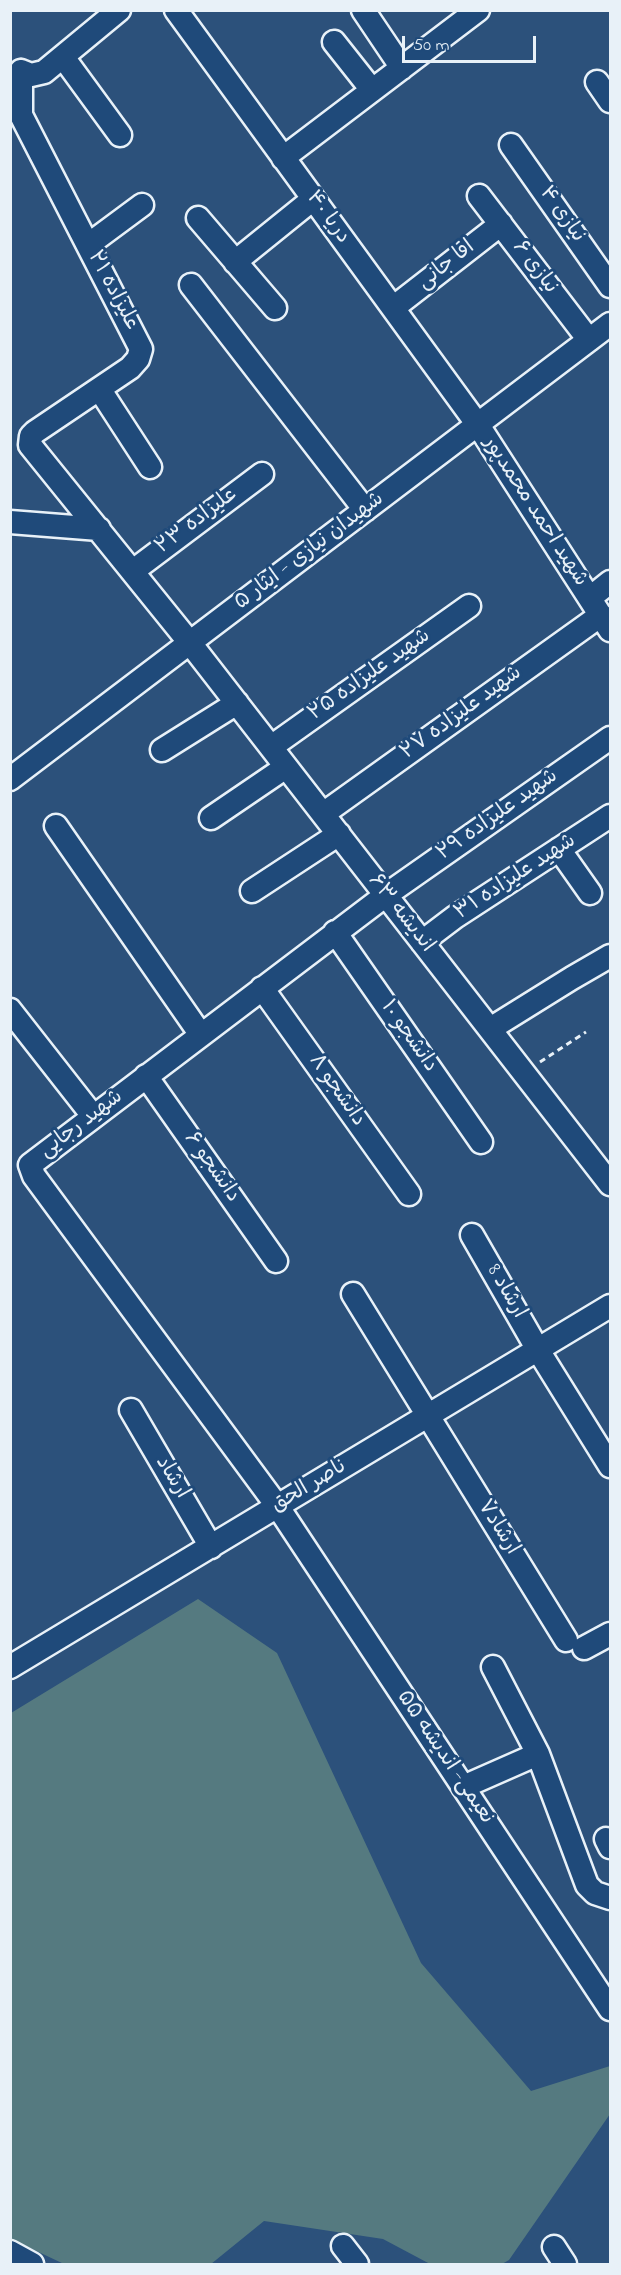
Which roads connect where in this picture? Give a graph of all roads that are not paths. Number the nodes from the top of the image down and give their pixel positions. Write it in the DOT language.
graph roads {
  1 [pos="119,10"];
  2 [pos="176,10"];
  3 [pos="363,10"];
  4 [pos="470,13"];
  5 [pos="334,42"];
  6 [pos="63,57"];
  7 [pos="16,64"];
  8 [pos="402,68"];
  9 [pos="597,82"];
  10 [pos="372,90"];
  11 [pos="610,101"];
  12 [pos="120,135"];
  13 [pos="511,145"];
  14 [pos="283,158"];
  15 [pos="479,196"];
  16 [pos="313,199"];
  17 [pos="142,205"];
  18 [pos="198,218"];
  19 [pos="501,224"];
  20 [pos="88,245"];
  21 [pos="235,262"];
  22 [pos="191,285"];
  23 [pos="610,286"];
  24 [pos="275,308"];
  25 [pos="393,308"];
  26 [pos="610,324"];
  27 [pos="589,340"];
  28 [pos="100,390"];
  29 [pos="478,425"];
  30 [pos="150,467"];
  31 [pos="262,474"];
  32 [pos="365,510"];
  33 [pos="10,522"];
  34 [pos="99,529"];
  35 [pos="133,571"];
  36 [pos="610,582"];
  37 [pos="469,606"];
  38 [pos="600,614"];
  39 [pos="190,643"];
  40 [pos="237,703"];
  41 [pos="610,738"];
  42 [pos="271,747"];
  43 [pos="162,750"];
  44 [pos="286,767"];
  45 [pos="10,780"];
  46 [pos="323,814"];
  47 [pos="211,818"];
  48 [pos="607,824"];
  49 [pos="56,826"];
  50 [pos="339,834"];
  51 [pos="558,849"];
  52 [pos="252,891"];
  53 [pos="590,893"];
  54 [pos="386,894"];
  55 [pos="335,933"];
  56 [pos="422,942"];
  57 [pos="610,956"];
  58 [pos="262,988"];
  59 [pos="10,1010"];
  60 [pos="490,1029"];
  61 [pos="201,1035"];
  62 [pos="146,1076"];
  63 [pos="93,1116"];
  64 [pos="481,1142"];
  65 [pos="610,1184"];
  66 [pos="409,1194"];
  67 [pos="472,1235"];
  68 [pos="276,1261"];
  69 [pos="353,1294"];
  70 [pos="610,1306"];
  71 [pos="538,1350"];
  72 [pos="131,1410"];
  73 [pos="428,1416"];
  74 [pos="610,1466"];
  75 [pos="278,1507"];
  76 [pos="211,1546"];
  77 [pos="610,1634"];
  78 [pos="10,1667"];
  79 [pos="493,1667"];
  80 [pos="538,1754"];
  81 [pos="463,1787"];
  82 [pos="610,1898"];
  83 [pos="610,2009"];
  84 [pos="343,2246"];
  85 [pos="10,2252"];
  86 [pos="32,2265"];
  87 [pos="357,2265"];
  1 -- 6 [label="street, علیزاده ۲۱"];
  2 -- 14 [label="street, دریا ۴۰"];
  3 -- 8 [label="street"];
  4 -- 8 [label="street"];
  5 -- 10 [label="street"];
  6 -- 7 [label="street, علیزاده ۲۱"];
  6 -- 12 [label="street"];
  7 -- 20 [label="street, علیزاده ۲۱"];
  8 -- 10 [label="street"];
  9 -- 11 [label="street"];
  10 -- 14 [label="street"];
  13 -- 23 [label="street, نیازی ۴"];
  14 -- 16 [label="street, دریا ۴۰"];
  15 -- 19 [label="street, نیازی ۶"];
  16 -- 21 [label="street"];
  16 -- 25 [label="street, دریا ۴۰"];
  17 -- 20 [label="street"];
  18 -- 21 [label="street"];
  19 -- 25 [label="street, اقا جانی"];
  19 -- 27 [label="street, نیازی ۶"];
  20 -- 28 [label="street, علیزاده ۲۱"];
  21 -- 24 [label="street"];
  22 -- 32 [label="street"];
  25 -- 29 [label="street, دریا ۴۰"];
  26 -- 27 [label="street, شهیدان نیازی - ایثار ۵"];
  27 -- 29 [label="street, شهیدان نیازی - ایثار ۵"];
  28 -- 30 [label="street"];
  28 -- 34 [label="street, علیزاده ۲۱"];
  29 -- 32 [label="street, شهیدان نیازی - ایثار ۵"];
  29 -- 38 [label="street, شهید احمد محمدپور"];
  31 -- 35 [label="street, علیزاده ۲۳"];
  32 -- 39 [label="street, شهیدان نیازی - ایثار ۵"];
  33 -- 34 [label="street"];
  34 -- 35 [label="street, علیزاده ۲۱"];
  35 -- 39 [label="street, علیزاده ۲۱"];
  36 -- 38 [label="street, شهید علیزاده ۲۷"];
  37 -- 42 [label="street, شهید علیزاده ۲۵"];
  38 -- 46 [label="street, شهید علیزاده ۲۷"];
  39 -- 40 [label="street, اندیشه ۶۳"];
  39 -- 45 [label="street, شهیدان نیازی - ایثار ۵"];
  40 -- 42 [label="street, اندیشه ۶۳"];
  40 -- 43 [label="street"];
  41 -- 54 [label="street, شهید علیزاده ۲۹"];
  42 -- 44 [label="street, اندیشه ۶۳"];
  44 -- 46 [label="street, اندیشه ۶۳"];
  44 -- 47 [label="street"];
  46 -- 50 [label="street, اندیشه ۶۳"];
  48 -- 51 [label="street, شهید علیزاده ۳۱"];
  49 -- 61 [label="street"];
  50 -- 52 [label="street"];
  50 -- 54 [label="street, اندیشه ۶۳"];
  51 -- 53 [label="street"];
  51 -- 56 [label="street, شهید علیزاده ۳۱"];
  54 -- 55 [label="street, شهید رجایی"];
  54 -- 56 [label="street, اندیشه ۶۳"];
  55 -- 58 [label="street, شهید رجایی"];
  55 -- 64 [label="street, دانشجو ۱۰"];
  56 -- 60 [label="street, اندیشه ۶۳"];
  57 -- 60 [label="street"];
  58 -- 61 [label="street, شهید رجایی"];
  58 -- 66 [label="street, دانشجو ۸"];
  59 -- 63 [label="street"];
  60 -- 65 [label="street, اندیشه ۶۳"];
  61 -- 62 [label="street, شهید رجایی"];
  62 -- 63 [label="street, شهید رجایی"];
  62 -- 68 [label="street, دانشجو ۶"];
  63 -- 75 [label="street, شهید رجایی"];
  67 -- 71 [label="street, ارشاد 8"];
  69 -- 73 [label="street, ارشاد۷"];
  70 -- 71 [label="street, ناصر الحق"];
  71 -- 73 [label="street, ناصر الحق"];
  71 -- 74 [label="street, ارشاد 8"];
  72 -- 76 [label="street, ارشاد"];
  73 -- 75 [label="street, ناصر الحق"];
  73 -- 77 [label="street, ارشاد۷"];
  75 -- 76 [label="street, ناصر الحق"];
  75 -- 81 [label="street, نعیمی- اندیشه ۵۵"];
  76 -- 78 [label="street, ناصر الحق"];
  79 -- 80 [label="street"];
  80 -- 81 [label="street"];
  80 -- 82 [label="street"];
  81 -- 83 [label="street, نعیمی- اندیشه ۵۵"];
  84 -- 87 [label="street"];
  85 -- 86 [label="street"];
}
